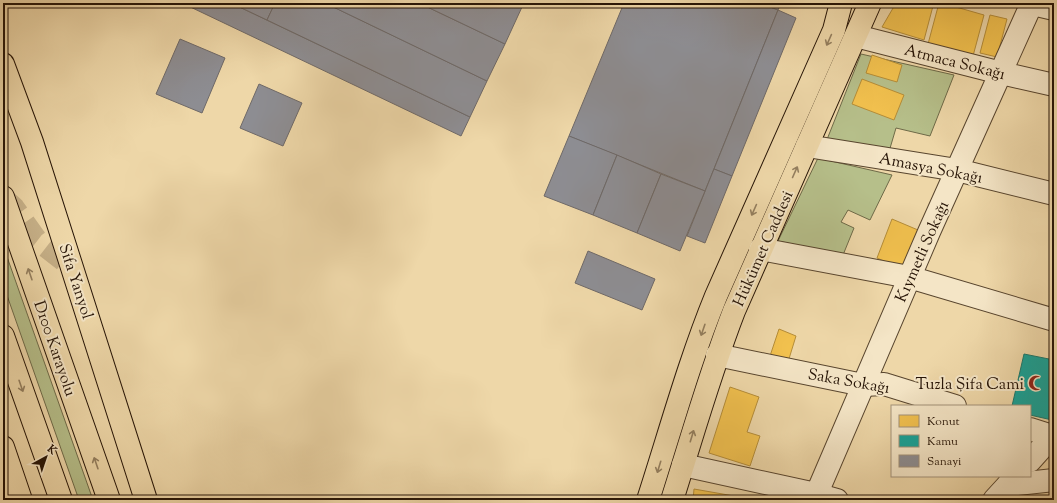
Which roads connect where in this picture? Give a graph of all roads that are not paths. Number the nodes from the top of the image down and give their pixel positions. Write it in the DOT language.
graph roads {
  1 [pos="841,3"];
  2 [pos="870,3"];
  3 [pos="1031,3"];
  4 [pos="1054,9"];
  5 [pos="856,36"];
  6 [pos="3,64"];
  7 [pos="1001,73"];
  8 [pos="1054,85"];
  9 [pos="807,146"];
  10 [pos="957,170"];
  11 [pos="1054,194"];
  12 [pos="3,197"];
  13 [pos="760,249"];
  14 [pos="909,277"];
  15 [pos="1054,320"];
  16 [pos="3,336"];
  17 [pos="718,355"];
  18 [pos="863,385"];
  19 [pos="952,405"];
  20 [pos="1031,429"];
  21 [pos="1053,435"];
  22 [pos="3,447"];
  23 [pos="1031,459"];
  24 [pos="683,465"];
  25 [pos="1054,480"];
  26 [pos="1006,487"];
  27 [pos="822,498"];
  28 [pos="21,500"];
  29 [pos="61,500"];
  30 [pos="109,500"];
  31 [pos="146,500"];
  32 [pos="648,500"];
  33 [pos="672,500"];
  1 -- 32 [label="main road, Hükümet Caddesi, one-way"];
  2 -- 5 [label="main road, Hükümet Caddesi"];
  3 -- 4 [label="street"];
  3 -- 7 [label="street, Kıymetli Sokağı"];
  5 -- 7 [label="street, Atmaca Sokağı"];
  5 -- 9 [label="main road, Hükümet Caddesi"];
  6 -- 31 [label="main road, Sifa Yanyol"];
  7 -- 8 [label="street, Atmaca Sokağı"];
  7 -- 10 [label="street, Kıymetli Sokağı"];
  9 -- 10 [label="street, Amasya Sokağı"];
  13 -- 9 [label="main road, Hükümet Caddesi, one-way"];
  10 -- 11 [label="street, Amasya Sokağı"];
  10 -- 14 [label="street, Kıymetli Sokağı"];
  30 -- 12 [label="main road, D100 Karayolu, one-way"];
  13 -- 14 [label="street"];
  13 -- 17 [label="main road, Hükümet Caddesi"];
  14 -- 15 [label="street"];
  14 -- 18 [label="street, Kıymetli Sokağı"];
  16 -- 29 [label="main road, one-way"];
  17 -- 18 [label="street, Saka Sokağı"];
  24 -- 17 [label="main road, Hükümet Caddesi, one-way"];
  18 -- 19 [label="street, Saka Sokağı"];
  18 -- 27 [label="street, Kıymetli Sokağı"];
  20 -- 21 [label="street"];
  21 -- 23 [label="street"];
  22 -- 28 [label="main road"];
  24 -- 27 [label="street"];
  24 -- 33 [label="main road, Hükümet Caddesi"];
  25 -- 26 [label="street"];
}
